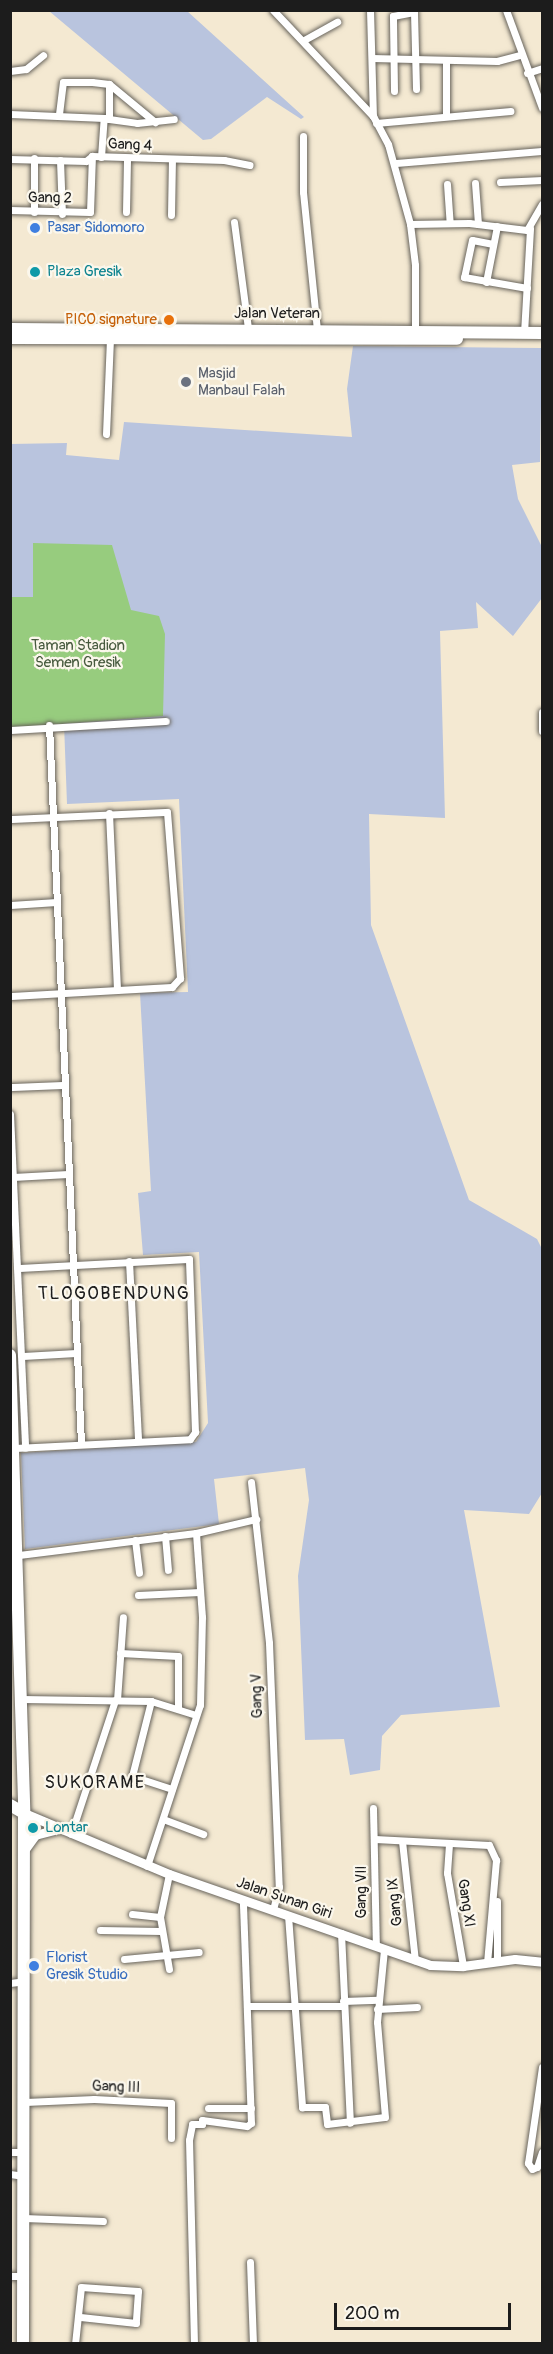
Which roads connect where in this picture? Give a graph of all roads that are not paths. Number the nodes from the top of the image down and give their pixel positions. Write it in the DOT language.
graph roads {
  1 [pos="273,10"];
  2 [pos="370,10"];
  3 [pos="506,10"];
  4 [pos="337,22"];
  5 [pos="304,40"];
  6 [pos="44,55"];
  7 [pos="520,55"];
  8 [pos="372,58"];
  9 [pos="394,58"];
  10 [pos="416,59"];
  11 [pos="446,60"];
  12 [pos="543,68"];
  13 [pos="10,71"];
  14 [pos="527,73"];
  15 [pos="109,84"];
  16 [pos="416,89"];
  17 [pos="394,91"];
  18 [pos="540,97"];
  19 [pos="543,108"];
  20 [pos="510,111"];
  21 [pos="10,114"];
  22 [pos="59,114"];
  23 [pos="446,116"];
  24 [pos="107,118"];
  25 [pos="174,119"];
  26 [pos="375,119"];
  27 [pos="155,122"];
  28 [pos="303,136"];
  29 [pos="543,151"];
  30 [pos="92,156"];
  31 [pos="101,156"];
  32 [pos="34,158"];
  33 [pos="128,158"];
  34 [pos="10,159"];
  35 [pos="60,160"];
  36 [pos="172,160"];
  37 [pos="396,163"];
  38 [pos="250,165"];
  39 [pos="543,180"];
  40 [pos="501,182"];
  41 [pos="475,183"];
  42 [pos="447,184"];
  43 [pos="543,204"];
  44 [pos="10,210"];
  45 [pos="34,212"];
  46 [pos="126,212"];
  47 [pos="62,213"];
  48 [pos="171,215"];
  49 [pos="234,222"];
  50 [pos="450,223"];
  51 [pos="410,224"];
  52 [pos="478,224"];
  53 [pos="497,226"];
  54 [pos="530,228"];
  55 [pos="493,244"];
  56 [pos="486,282"];
  57 [pos="527,288"];
  58 [pos="14,327"];
  59 [pos="248,329"];
  60 [pos="317,329"];
  61 [pos="524,333"];
  62 [pos="543,333"];
  63 [pos="367,334"];
  64 [pos="402,334"];
  65 [pos="10,338"];
  66 [pos="110,338"];
  67 [pos="543,339"];
  68 [pos="106,434"];
  69 [pos="543,712"];
  70 [pos="166,721"];
  71 [pos="49,725"];
  72 [pos="10,730"];
  73 [pos="543,731"];
  74 [pos="109,813"];
  75 [pos="53,817"];
  76 [pos="10,819"];
  77 [pos="57,902"];
  78 [pos="10,905"];
  79 [pos="117,990"];
  80 [pos="61,994"];
  81 [pos="10,996"];
  82 [pos="65,1085"];
  83 [pos="10,1088"];
  84 [pos="10,1114"];
  85 [pos="69,1174"];
  86 [pos="12,1177"];
  87 [pos="129,1261"];
  88 [pos="73,1264"];
  89 [pos="18,1268"];
  90 [pos="77,1353"];
  91 [pos="16,1356"];
  92 [pos="138,1442"];
  93 [pos="81,1444"];
  94 [pos="20,1448"];
  95 [pos="251,1482"];
  96 [pos="10,1498"];
  97 [pos="256,1519"];
  98 [pos="196,1533"];
  99 [pos="165,1536"];
  100 [pos="135,1540"];
  101 [pos="19,1555"];
  102 [pos="168,1570"];
  103 [pos="139,1573"];
  104 [pos="12,1589"];
  105 [pos="200,1592"];
  106 [pos="138,1595"];
  107 [pos="123,1617"];
  108 [pos="17,1621"];
  109 [pos="120,1653"];
  110 [pos="22,1699"];
  111 [pos="116,1700"];
  112 [pos="151,1701"];
  113 [pos="178,1707"];
  114 [pos="196,1715"];
  115 [pos="172,1789"];
  116 [pos="373,1808"];
  117 [pos="18,1809"];
  118 [pos="163,1819"];
  119 [pos="58,1829"];
  120 [pos="71,1834"];
  121 [pos="203,1834"];
  122 [pos="375,1839"];
  123 [pos="402,1841"];
  124 [pos="449,1844"];
  125 [pos="25,1849"];
  126 [pos="147,1866"];
  127 [pos="169,1874"];
  128 [pos="243,1900"];
  129 [pos="273,1910"];
  130 [pos="132,1914"];
  131 [pos="288,1915"];
  132 [pos="160,1917"];
  133 [pos="100,1930"];
  134 [pos="161,1931"];
  135 [pos="341,1933"];
  136 [pos="380,1947"];
  137 [pos="199,1952"];
  138 [pos="165,1955"];
  139 [pos="124,1959"];
  140 [pos="415,1960"];
  141 [pos="492,1962"];
  142 [pos="543,1962"];
  143 [pos="463,1966"];
  144 [pos="169,1969"];
  145 [pos="14,1983"];
  146 [pos="378,2000"];
  147 [pos="343,2003"];
  148 [pos="295,2005"];
  149 [pos="248,2007"];
  150 [pos="417,2007"];
  151 [pos="377,2008"];
  152 [pos="543,2067"];
  153 [pos="25,2102"];
  154 [pos="208,2108"];
  155 [pos="251,2108"];
  156 [pos="350,2123"];
  157 [pos="171,2138"];
  158 [pos="17,2152"];
  159 [pos="543,2152"];
  160 [pos="14,2175"];
  161 [pos="24,2218"];
  162 [pos="103,2221"];
  163 [pos="250,2262"];
  164 [pos="14,2276"];
  165 [pos="80,2317"];
  166 [pos="16,2343"];
  167 [pos="23,2343"];
  168 [pos="75,2343"];
  169 [pos="194,2343"];
  170 [pos="253,2343"];
  1 -- 5 [label="street"];
  2 -- 8 [label="street"];
  3 -- 7 [label="street"];
  4 -- 5 [label="street"];
  5 -- 26 [label="street"];
  6 -- 13 [label="street"];
  7 -- 11 [label="street"];
  7 -- 14 [label="street"];
  8 -- 9 [label="street"];
  8 -- 26 [label="street"];
  9 -- 10 [label="street"];
  9 -- 10 [label="street"];
  9 -- 17 [label="street"];
  10 -- 11 [label="street"];
  10 -- 16 [label="street"];
  11 -- 23 [label="street"];
  12 -- 14 [label="street"];
  14 -- 18 [label="street"];
  15 -- 22 [label="street"];
  15 -- 24 [label="street"];
  15 -- 27 [label="street"];
  18 -- 19 [label="street"];
  20 -- 23 [label="street"];
  21 -- 22 [label="street"];
  22 -- 24 [label="street"];
  23 -- 26 [label="street"];
  24 -- 27 [label="street"];
  24 -- 31 [label="street"];
  25 -- 27 [label="street"];
  26 -- 37 [label="street"];
  28 -- 60 [label="street"];
  29 -- 37 [label="street"];
  30 -- 31 [label="street, Gang 4"];
  30 -- 35 [label="street, Gang 4"];
  30 -- 47 [label="street, Gang 2"];
  31 -- 33 [label="street, Gang 4"];
  32 -- 34 [label="street, Gang 4"];
  32 -- 35 [label="street, Gang 4"];
  32 -- 45 [label="street"];
  33 -- 36 [label="street, Gang 4"];
  33 -- 46 [label="street"];
  35 -- 47 [label="street"];
  36 -- 38 [label="street, Gang 4"];
  36 -- 48 [label="street"];
  37 -- 51 [label="street"];
  39 -- 40 [label="street"];
  41 -- 52 [label="street"];
  42 -- 50 [label="street"];
  43 -- 54 [label="street"];
  44 -- 45 [label="street, Gang 2"];
  45 -- 47 [label="street, Gang 2"];
  49 -- 59 [label="street"];
  50 -- 51 [label="street"];
  50 -- 52 [label="street"];
  51 -- 64 [label="street"];
  52 -- 53 [label="street"];
  53 -- 54 [label="street"];
  53 -- 55 [label="street"];
  54 -- 57 [label="street"];
  55 -- 56 [label="street"];
  55 -- 56 [label="street"];
  56 -- 57 [label="street"];
  57 -- 61 [label="street"];
  58 -- 59 [label="highway, Jalan Veteran"];
  59 -- 60 [label="highway, Jalan Veteran"];
  60 -- 63 [label="highway, Jalan Veteran"];
  61 -- 62 [label="highway, Jalan Veteran"];
  61 -- 64 [label="highway, Jalan Veteran"];
  63 -- 64 [label="highway, Jalan Veteran"];
  63 -- 66 [label="highway, Jalan Veteran"];
  64 -- 67 [label="highway, Jalan Veteran"];
  65 -- 66 [label="highway, Jalan Veteran"];
  66 -- 68 [label="street"];
  69 -- 73 [label="street"];
  70 -- 71 [label="street"];
  71 -- 72 [label="street"];
  71 -- 75 [label="street"];
  74 -- 75 [label="street"];
  74 -- 79 [label="street"];
  74 -- 79 [label="street"];
  75 -- 76 [label="street"];
  75 -- 77 [label="street"];
  77 -- 78 [label="street"];
  77 -- 80 [label="street"];
  79 -- 80 [label="street"];
  80 -- 81 [label="street"];
  80 -- 82 [label="street"];
  82 -- 83 [label="street"];
  82 -- 85 [label="street"];
  84 -- 86 [label="street"];
  85 -- 86 [label="street"];
  85 -- 88 [label="street"];
  86 -- 89 [label="street"];
  87 -- 88 [label="street"];
  87 -- 92 [label="street"];
  87 -- 92 [label="street"];
  88 -- 89 [label="street"];
  88 -- 90 [label="street"];
  89 -- 91 [label="street"];
  90 -- 91 [label="street"];
  90 -- 93 [label="street"];
  91 -- 94 [label="highway"];
  92 -- 93 [label="street"];
  93 -- 94 [label="street"];
  94 -- 101 [label="highway"];
  95 -- 97 [label="street, Gang V"];
  96 -- 104 [label="highway"];
  97 -- 98 [label="street"];
  97 -- 129 [label="street, Gang V"];
  98 -- 99 [label="street"];
  98 -- 105 [label="street"];
  99 -- 100 [label="street"];
  99 -- 102 [label="street"];
  100 -- 101 [label="street"];
  100 -- 103 [label="street"];
  101 -- 108 [label="highway"];
  104 -- 108 [label="highway"];
  105 -- 106 [label="street"];
  105 -- 114 [label="street"];
  107 -- 109 [label="street"];
  108 -- 110 [label="highway"];
  108 -- 117 [label="highway"];
  109 -- 111 [label="street"];
  109 -- 113 [label="street"];
  110 -- 111 [label="street"];
  110 -- 117 [label="highway"];
  111 -- 112 [label="street"];
  111 -- 120 [label="street"];
  112 -- 113 [label="street"];
  112 -- 115 [label="street"];
  113 -- 114 [label="street"];
  114 -- 115 [label="street"];
  115 -- 118 [label="street"];
  116 -- 122 [label="street, Gang VII"];
  117 -- 119 [label="main road, Jalan Sunan Giri"];
  117 -- 125 [label="highway"];
  117 -- 145 [label="highway"];
  118 -- 121 [label="street"];
  118 -- 126 [label="street"];
  119 -- 120 [label="main road, Jalan Sunan Giri"];
  119 -- 125 [label="main road"];
  120 -- 126 [label="main road, Jalan Sunan Giri"];
  122 -- 123 [label="street"];
  122 -- 136 [label="street, Gang VII"];
  123 -- 124 [label="street"];
  123 -- 140 [label="street, Gang IX"];
  124 -- 141 [label="street"];
  124 -- 143 [label="street, Gang XI"];
  125 -- 153 [label="highway"];
  126 -- 127 [label="main road, Jalan Sunan Giri"];
  127 -- 128 [label="main road, Jalan Sunan Giri"];
  127 -- 132 [label="street"];
  128 -- 129 [label="main road, Jalan Sunan Giri"];
  128 -- 149 [label="street"];
  129 -- 131 [label="main road, Jalan Sunan Giri"];
  130 -- 132 [label="street"];
  131 -- 135 [label="main road, Jalan Sunan Giri"];
  131 -- 148 [label="street"];
  132 -- 134 [label="street"];
  133 -- 134 [label="street"];
  134 -- 138 [label="street"];
  135 -- 136 [label="main road, Jalan Sunan Giri"];
  135 -- 147 [label="street"];
  136 -- 140 [label="main road, Jalan Sunan Giri"];
  136 -- 146 [label="street, Gang VII"];
  137 -- 138 [label="street"];
  138 -- 139 [label="street"];
  138 -- 144 [label="street"];
  140 -- 143 [label="main road, Jalan Sunan Giri"];
  141 -- 142 [label="main road, Jalan Sunan Giri"];
  141 -- 143 [label="main road, Jalan Sunan Giri"];
  145 -- 158 [label="highway"];
  146 -- 147 [label="street"];
  146 -- 151 [label="street, Gang VII"];
  147 -- 148 [label="street"];
  147 -- 156 [label="street"];
  148 -- 149 [label="street"];
  148 -- 156 [label="street"];
  149 -- 155 [label="street"];
  150 -- 151 [label="street"];
  151 -- 156 [label="street, Gang VII"];
  152 -- 159 [label="street"];
  153 -- 157 [label="street, Gang III"];
  153 -- 158 [label="highway"];
  154 -- 155 [label="street"];
  155 -- 169 [label="street"];
  158 -- 160 [label="highway"];
  158 -- 161 [label="highway"];
  160 -- 164 [label="highway"];
  161 -- 162 [label="street"];
  161 -- 167 [label="highway"];
  163 -- 170 [label="street"];
  164 -- 166 [label="highway"];
  165 -- 165 [label="street"];
  165 -- 168 [label="street"];
}
